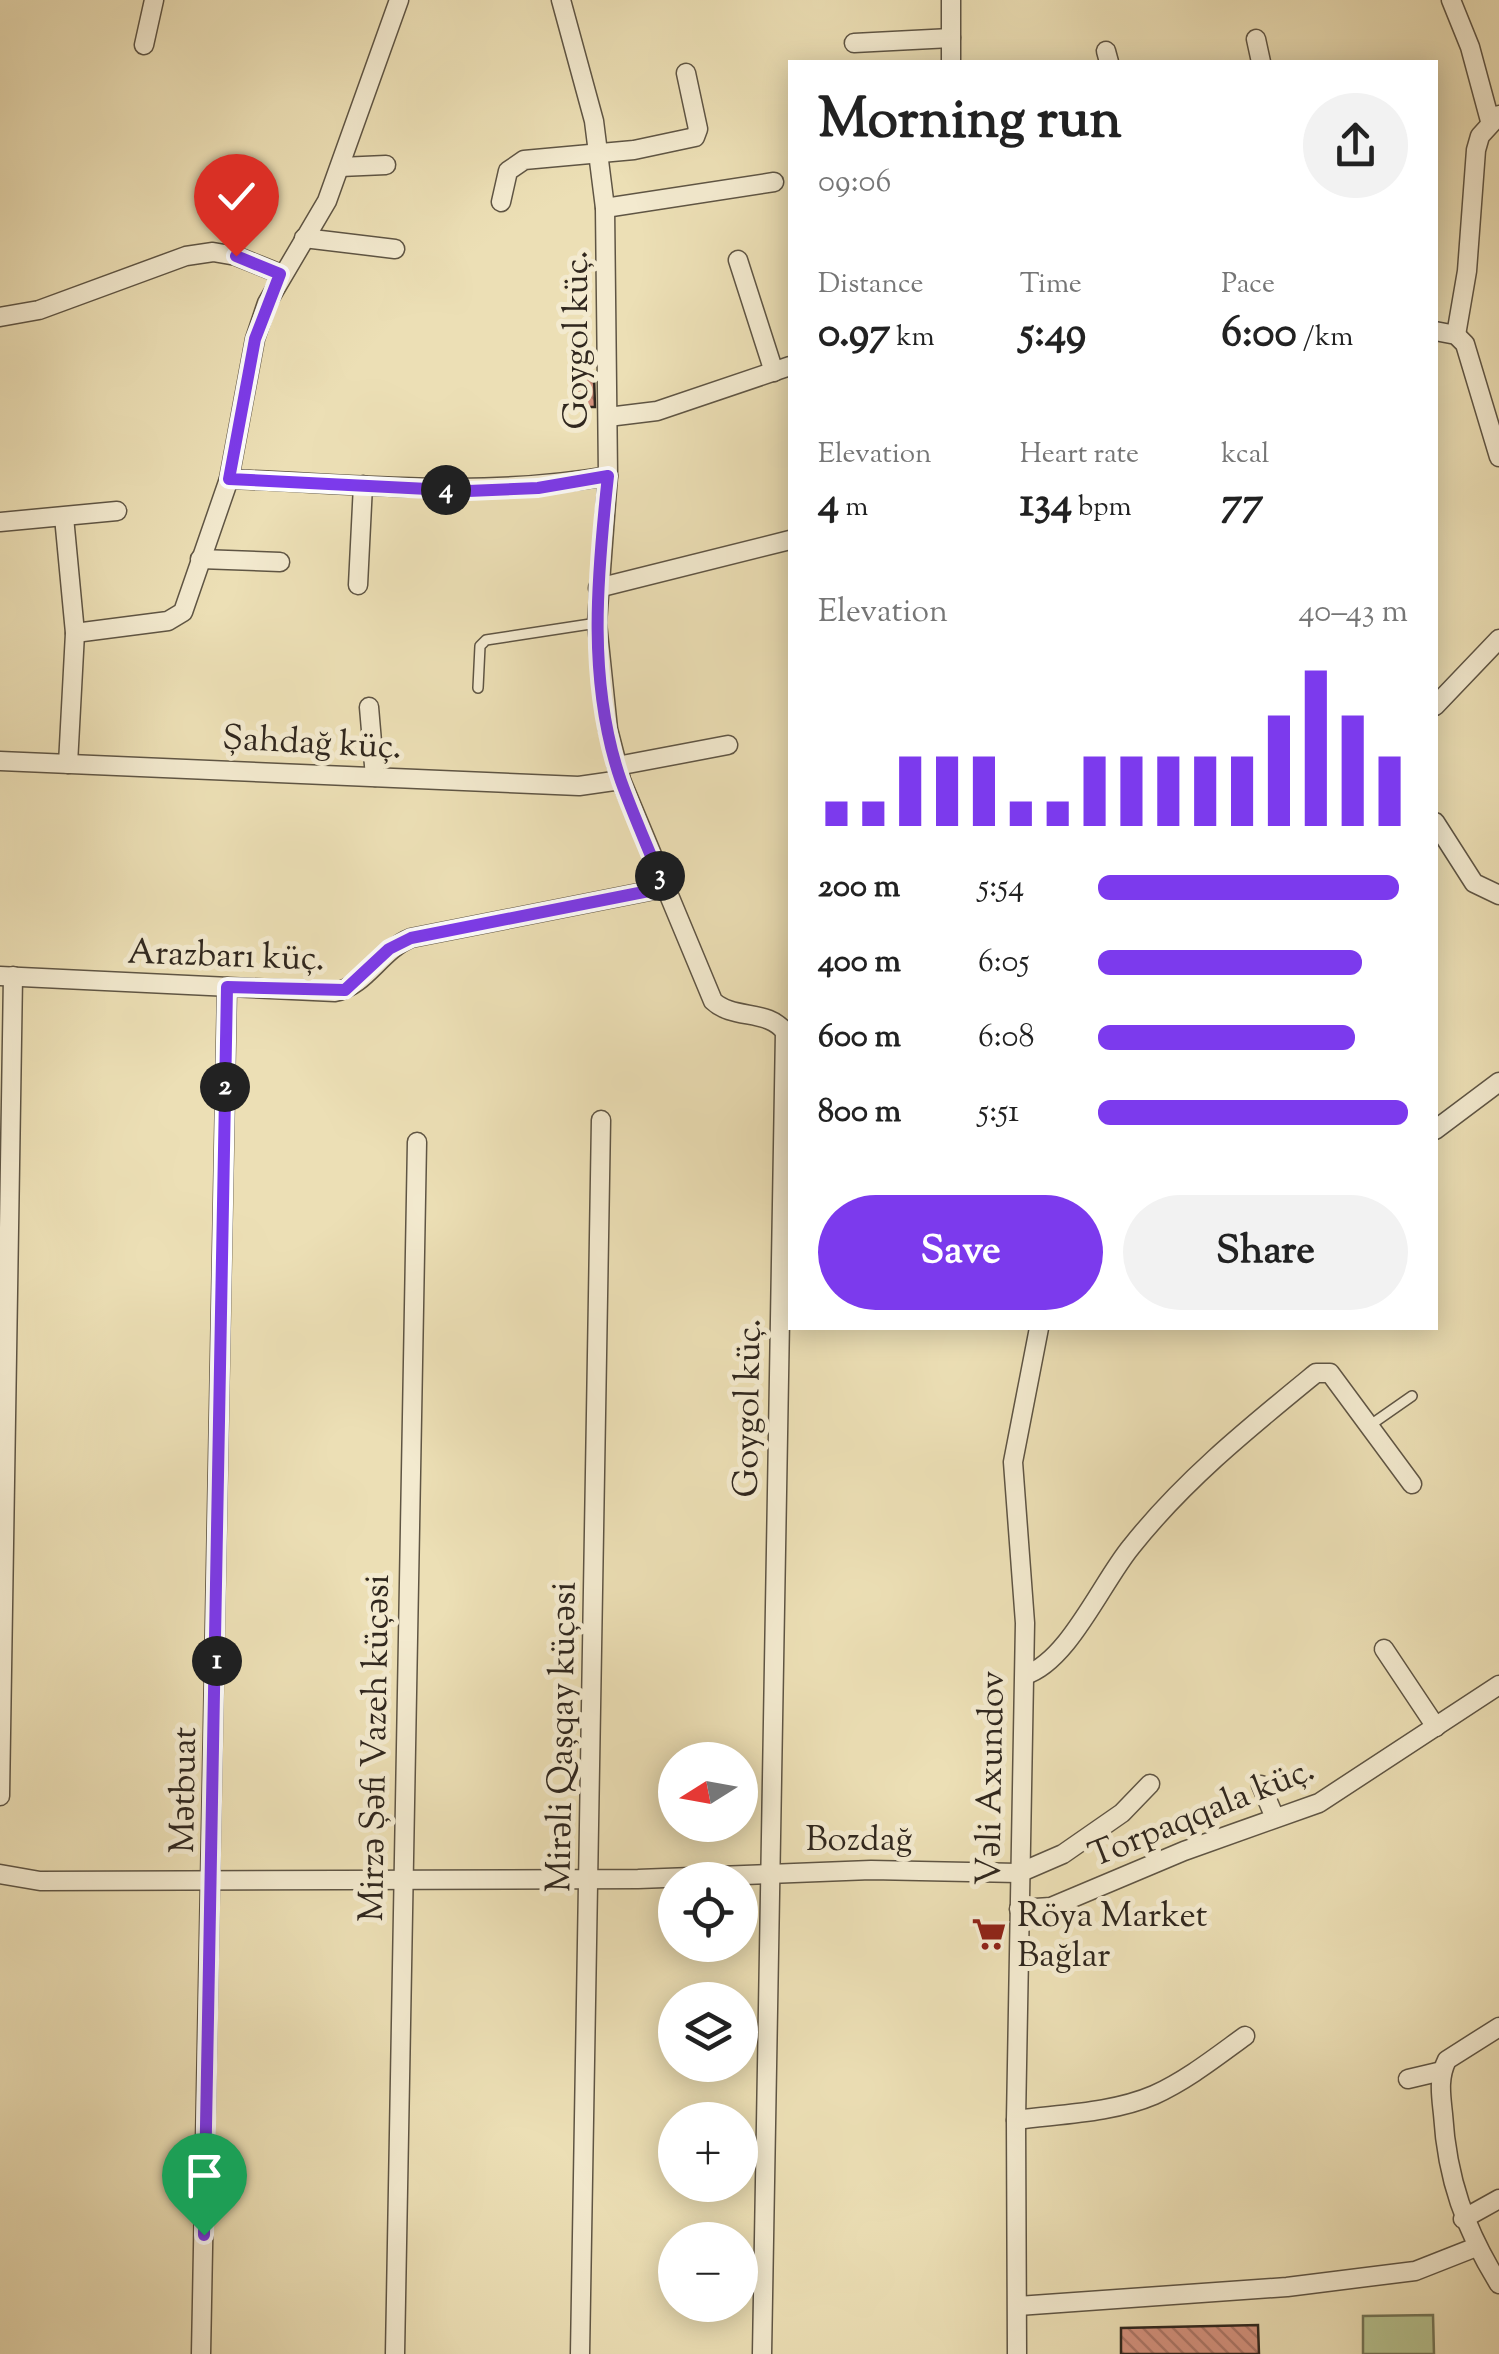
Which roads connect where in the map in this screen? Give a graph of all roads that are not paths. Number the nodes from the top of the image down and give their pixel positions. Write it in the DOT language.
graph roads {
  1 [pos="154,0"];
  2 [pos="560,0"];
  3 [pos="951,0"];
  4 [pos="1451,0"];
  5 [pos="394,1"];
  6 [pos="951,38"];
  7 [pos="1256,39"];
  8 [pos="854,43"];
  9 [pos="144,45"];
  10 [pos="951,60"];
  11 [pos="1261,60"];
  12 [pos="686,74"];
  13 [pos="1494,118"];
  14 [pos="600,152"];
  15 [pos="386,165"];
  16 [pos="340,168"];
  17 [pos="774,182"];
  18 [pos="501,202"];
  19 [pos="605,208"];
  20 [pos="304,238"];
  21 [pos="395,249"];
  22 [pos="738,260"];
  23 [pos="280,274"];
  24 [pos="0,317"];
  25 [pos="1438,331"];
  26 [pos="1456,334"];
  27 [pos="782,369"];
  28 [pos="608,417"];
  29 [pos="1499,458"];
  30 [pos="608,476"];
  31 [pos="229,479"];
  32 [pos="363,485"];
  33 [pos="117,511"];
  34 [pos="64,517"];
  35 [pos="0,522"];
  36 [pos="788,540"];
  37 [pos="200,558"];
  38 [pos="280,562"];
  39 [pos="358,585"];
  40 [pos="598,588"];
  41 [pos="597,623"];
  42 [pos="75,633"];
  43 [pos="1499,638"];
  44 [pos="478,688"];
  45 [pos="1438,703"];
  46 [pos="369,707"];
  47 [pos="728,744"];
  48 [pos="0,761"];
  49 [pos="68,764"];
  50 [pos="619,773"];
  51 [pos="375,776"];
  52 [pos="1438,827"];
  53 [pos="664,888"];
  54 [pos="1499,894"];
  55 [pos="6,976"];
  56 [pos="227,987"];
  57 [pos="787,1032"];
  58 [pos="1499,1082"];
  59 [pos="601,1120"];
  60 [pos="1438,1128"];
  61 [pos="417,1142"];
  62 [pos="1039,1330"];
  63 [pos="1412,1396"];
  64 [pos="1370,1426"];
  65 [pos="1412,1484"];
  66 [pos="1384,1648"];
  67 [pos="1025,1674"];
  68 [pos="1499,1685"];
  69 [pos="1436,1727"];
  70 [pos="1150,1784"];
  71 [pos="1262,1784"];
  72 [pos="0,1796"];
  73 [pos="1275,1818"];
  74 [pos="772,1871"];
  75 [pos="1019,1872"];
  76 [pos="0,1874"];
  77 [pos="213,1878"];
  78 [pos="403,1878"];
  79 [pos="590,1879"];
  80 [pos="1019,1909"];
  81 [pos="1499,2027"];
  82 [pos="1246,2036"];
  83 [pos="1442,2071"];
  84 [pos="1408,2079"];
  85 [pos="1016,2120"];
  86 [pos="1499,2199"];
  87 [pos="1463,2219"];
  88 [pos="1476,2246"];
  89 [pos="1499,2284"];
  90 [pos="1018,2306"];
  91 [pos="201,2354"];
  92 [pos="395,2354"];
  93 [pos="580,2354"];
  94 [pos="762,2354"];
  95 [pos="1017,2354"];
  1 -- 9 [label="street"];
  2 -- 14 [label="street, Goygol küç."];
  3 -- 6 [label="street"];
  4 -- 13 [label="street"];
  5 -- 16 [label="street"];
  6 -- 8 [label="street"];
  6 -- 10 [label="street"];
  7 -- 11 [label="street"];
  12 -- 14 [label="street"];
  13 -- 26 [label="street"];
  14 -- 18 [label="street"];
  14 -- 19 [label="street, Goygol küç."];
  15 -- 16 [label="street"];
  16 -- 20 [label="street"];
  17 -- 19 [label="street"];
  19 -- 28 [label="street, Goygol küç."];
  20 -- 21 [label="street"];
  20 -- 23 [label="street"];
  22 -- 27 [label="street"];
  23 -- 24 [label="street"];
  23 -- 31 [label="street"];
  25 -- 26 [label="street"];
  26 -- 29 [label="street"];
  27 -- 28 [label="street"];
  28 -- 30 [label="street, Goygol küç."];
  30 -- 32 [label="street"];
  30 -- 40 [label="street, Goygol küç."];
  31 -- 32 [label="street"];
  31 -- 37 [label="street"];
  32 -- 39 [label="street"];
  33 -- 34 [label="street"];
  34 -- 35 [label="street"];
  34 -- 42 [label="street"];
  36 -- 40 [label="street"];
  37 -- 38 [label="street"];
  37 -- 42 [label="street"];
  40 -- 41 [label="street, Goygol küç."];
  41 -- 44 [label="lane"];
  41 -- 50 [label="street, Goygol küç."];
  42 -- 49 [label="street"];
  43 -- 45 [label="street"];
  46 -- 51 [label="street"];
  47 -- 50 [label="street, Şahdağ küç."];
  48 -- 49 [label="street, Şahdağ küç."];
  49 -- 51 [label="street, Şahdağ küç."];
  50 -- 51 [label="street, Şahdağ küç."];
  50 -- 53 [label="street, Goygol küç."];
  52 -- 54 [label="street"];
  53 -- 56 [label="street, Arazbarı küç."];
  53 -- 57 [label="street, Goygol küç."];
  55 -- 56 [label="street, Arazbarı küç."];
  55 -- 72 [label="street"];
  56 -- 77 [label="street, Mətbuat"];
  57 -- 74 [label="street, Goygol küç."];
  58 -- 60 [label="street"];
  59 -- 79 [label="street, Mirəli Qaşqay küçəsi"];
  61 -- 78 [label="street, Mirzə Şəfi Vazeh küçəsi"];
  62 -- 67 [label="street, Vəli Axundov"];
  63 -- 64 [label="lane"];
  64 -- 65 [label="street"];
  64 -- 67 [label="street"];
  66 -- 69 [label="street"];
  67 -- 75 [label="street, Vəli Axundov"];
  68 -- 69 [label="street, Torpaqqala küç."];
  69 -- 73 [label="street, Torpaqqala küç."];
  70 -- 75 [label="street, Bozdağ"];
  71 -- 73 [label="street"];
  73 -- 80 [label="street, Torpaqqala küç."];
  74 -- 75 [label="street, Bozdağ"];
  74 -- 79 [label="street, Bozdağ"];
  74 -- 94 [label="street, Goygol küç."];
  75 -- 80 [label="street, Vəli Axundov"];
  76 -- 77 [label="street, Bozdağ"];
  77 -- 78 [label="street, Bozdağ"];
  77 -- 91 [label="street, Mətbuat"];
  78 -- 79 [label="street, Bozdağ"];
  78 -- 92 [label="street, Mirzə Şəfi Vazeh küçəsi"];
  79 -- 93 [label="street, Mirəli Qaşqay küçəsi"];
  80 -- 85 [label="street, Vəli Axundov"];
  81 -- 83 [label="street"];
  82 -- 85 [label="street"];
  83 -- 84 [label="street"];
  83 -- 87 [label="street"];
  85 -- 90 [label="street, Vəli Axundov"];
  86 -- 87 [label="street"];
  87 -- 88 [label="street"];
  88 -- 89 [label="street"];
  88 -- 90 [label="street"];
  90 -- 95 [label="street, Vəli Axundov"];
}
